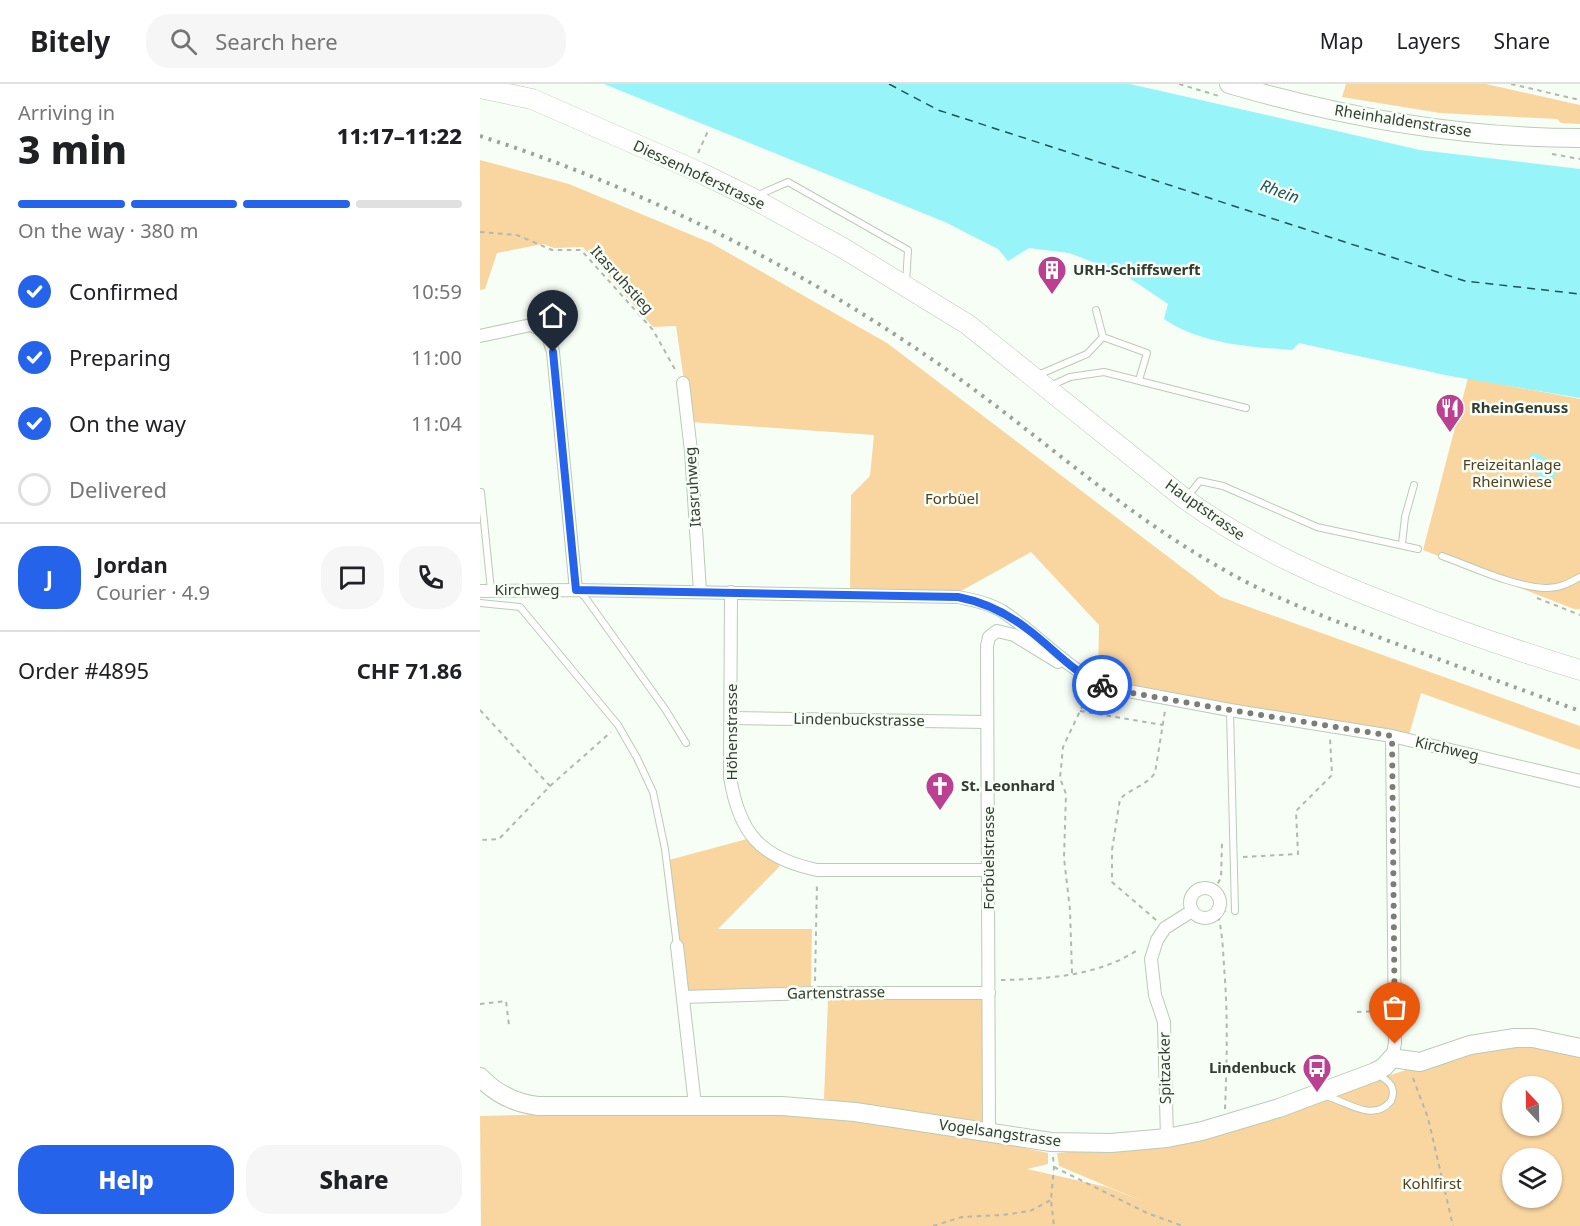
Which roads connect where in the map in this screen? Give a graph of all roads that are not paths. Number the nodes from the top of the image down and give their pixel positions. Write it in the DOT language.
graph roads {
  1 [pos="1230,84"];
  2 [pos="484,87"];
  3 [pos="1580,138"];
  4 [pos="752,198"];
  5 [pos="906,287"];
  6 [pos="1096,310"];
  7 [pos="480,336"];
  8 [pos="1103,337"];
  9 [pos="1139,380"];
  10 [pos="1040,382"];
  11 [pos="683,383"];
  12 [pos="1246,408"];
  13 [pos="1414,485"];
  14 [pos="481,492"];
  15 [pos="1185,499"];
  16 [pos="1402,544"];
  17 [pos="1418,549"];
  18 [pos="1442,556"];
  19 [pos="1580,577"];
  20 [pos="486,590"];
  21 [pos="576,590"];
  22 [pos="700,592"];
  23 [pos="732,592"];
  24 [pos="480,603"];
  25 [pos="1068,663"];
  26 [pos="1580,670"];
  27 [pos="1230,710"];
  28 [pos="731,718"];
  29 [pos="987,722"];
  30 [pos="1392,736"];
  31 [pos="686,743"];
  32 [pos="1580,781"];
  33 [pos="989,870"];
  34 [pos="1192,911"];
  35 [pos="1235,911"];
  36 [pos="677,946"];
  37 [pos="989,986"];
  38 [pos="682,997"];
  39 [pos="1580,1048"];
  40 [pos="1399,1060"];
  41 [pos="1375,1072"];
  42 [pos="480,1078"];
  43 [pos="1317,1094"];
  44 [pos="695,1105"];
  45 [pos="989,1133"];
  46 [pos="1167,1138"];
  1 -- 3 [label="street, Rheinhaldenstrasse"];
  2 -- 4 [label="main road, Diessenhoferstrasse"];
  4 -- 5 [label="main road, Diessenhoferstrasse"];
  4 -- 5 [label="lane"];
  5 -- 10 [label="main road, Hauptstrasse"];
  6 -- 8 [label="lane"];
  7 -- 21 [label="street"];
  8 -- 9 [label="lane"];
  8 -- 10 [label="lane"];
  9 -- 10 [label="lane"];
  9 -- 12 [label="lane"];
  10 -- 15 [label="main road, Hauptstrasse"];
  11 -- 22 [label="street, Itasruhweg"];
  13 -- 16 [label="lane"];
  14 -- 20 [label="lane"];
  15 -- 16 [label="lane"];
  15 -- 26 [label="main road, Hauptstrasse"];
  16 -- 17 [label="lane"];
  18 -- 19 [label="lane"];
  20 -- 21 [label="street, Kirchweg"];
  21 -- 22 [label="street, Kirchweg"];
  21 -- 31 [label="lane"];
  22 -- 23 [label="street, Kirchweg"];
  23 -- 25 [label="street, Kirchweg"];
  23 -- 28 [label="street, Höhenstrasse"];
  24 -- 36 [label="lane"];
  25 -- 27 [label="street, Kirchweg"];
  25 -- 29 [label="street, Forbüelstrasse"];
  27 -- 30 [label="street, Kirchweg"];
  27 -- 35 [label="lane"];
  28 -- 29 [label="street, Lindenbuckstrasse"];
  28 -- 33 [label="street, Höhenstrasse"];
  29 -- 33 [label="street, Forbüelstrasse"];
  30 -- 32 [label="street, Kirchweg"];
  30 -- 40 [label="street"];
  33 -- 37 [label="street, Forbüelstrasse"];
  34 -- 34 [label="street"];
  34 -- 46 [label="street, Spitzacker"];
  36 -- 38 [label="street"];
  37 -- 38 [label="street, Gartenstrasse"];
  37 -- 45 [label="street, Forbüelstrasse"];
  38 -- 44 [label="street"];
  39 -- 40 [label="street"];
  40 -- 41 [label="street, Vogelsangstrasse"];
  41 -- 43 [label="street, Vogelsangstrasse"];
  41 -- 43 [label="lane"];
  42 -- 44 [label="street, Vogelsangstrasse"];
  43 -- 46 [label="street, Vogelsangstrasse"];
  44 -- 45 [label="street, Vogelsangstrasse"];
  45 -- 46 [label="street, Vogelsangstrasse"];
}
